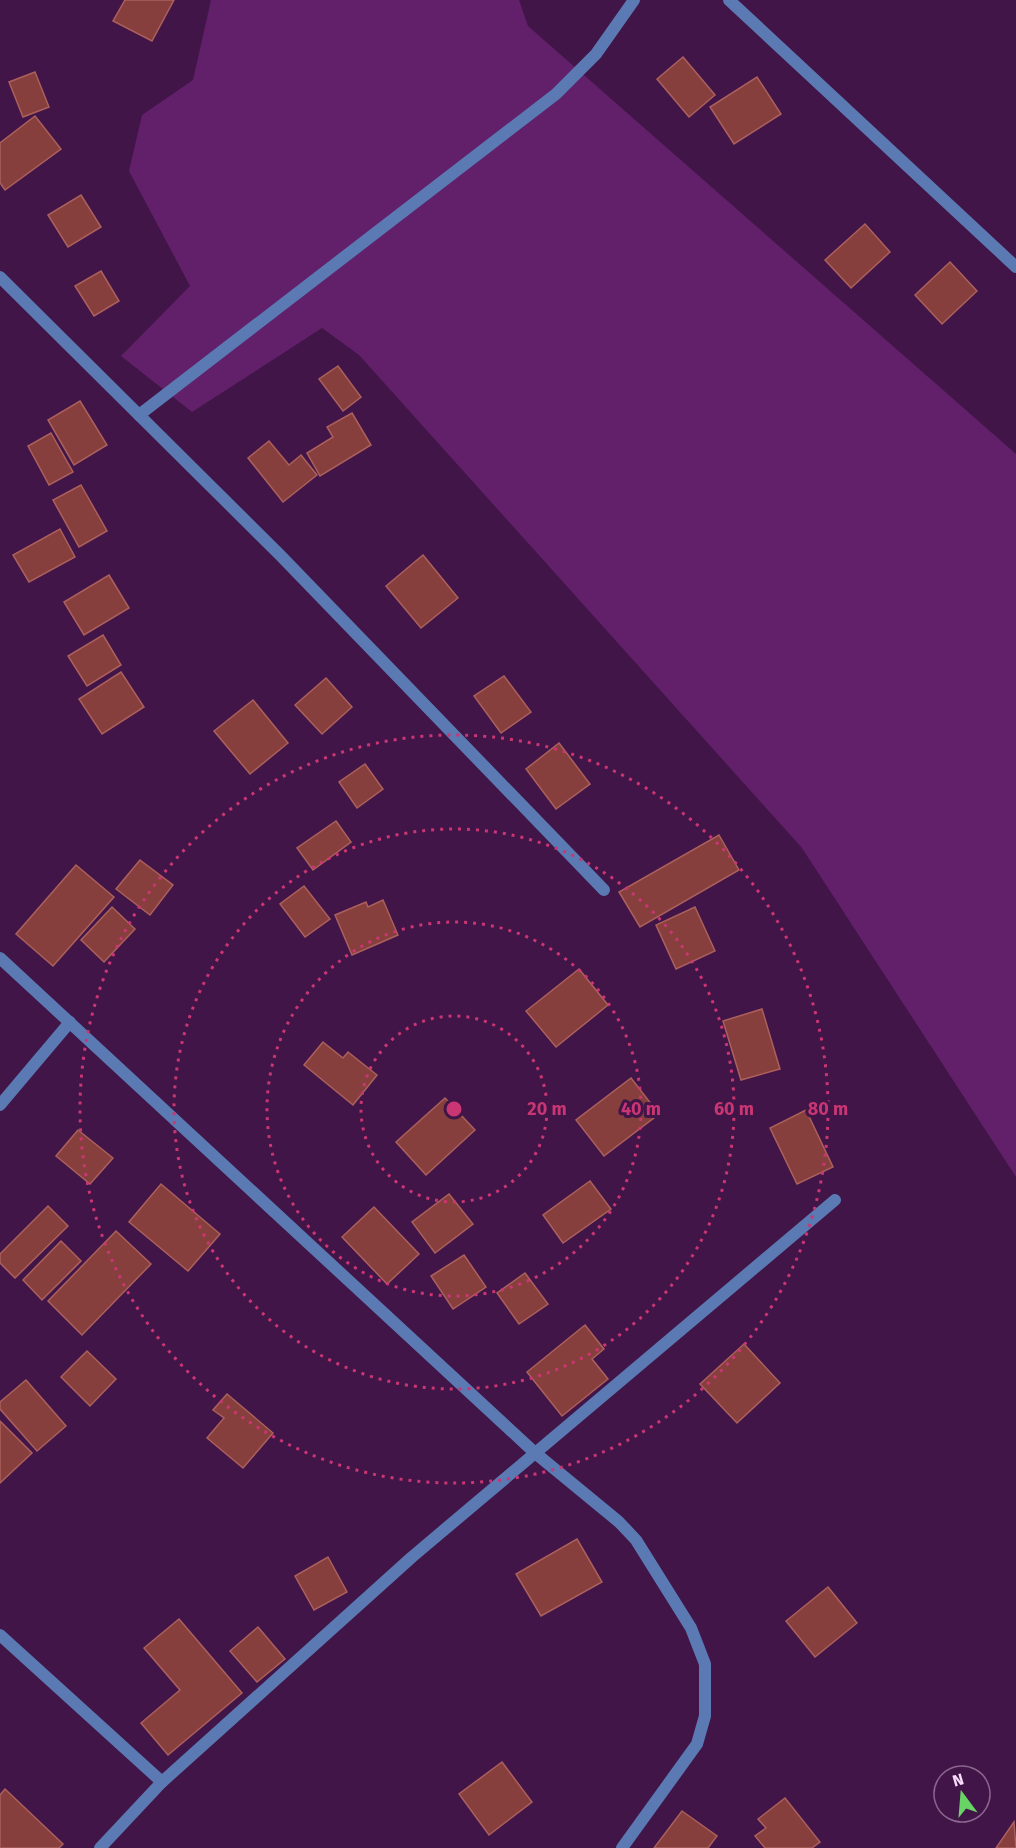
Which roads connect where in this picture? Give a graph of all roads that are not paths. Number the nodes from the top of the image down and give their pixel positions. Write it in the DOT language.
graph roads {
  1 [pos="634,0"];
  2 [pos="729,0"];
  3 [pos="1016,267"];
  4 [pos="0,277"];
  5 [pos="139,415"];
  6 [pos="604,890"];
  7 [pos="0,958"];
  8 [pos="70,1022"];
  9 [pos="0,1105"];
  10 [pos="835,1200"];
  11 [pos="534,1452"];
  12 [pos="0,1635"];
  13 [pos="162,1782"];
  14 [pos="100,1848"];
  15 [pos="622,1848"];
  1 -- 5 [label="street"];
  2 -- 3 [label="street"];
  4 -- 5 [label="street"];
  5 -- 6 [label="street"];
  7 -- 8 [label="street"];
  8 -- 9 [label="street"];
  8 -- 11 [label="street"];
  10 -- 11 [label="street"];
  11 -- 13 [label="street"];
  11 -- 15 [label="street"];
  12 -- 13 [label="street"];
  13 -- 14 [label="street"];
}
